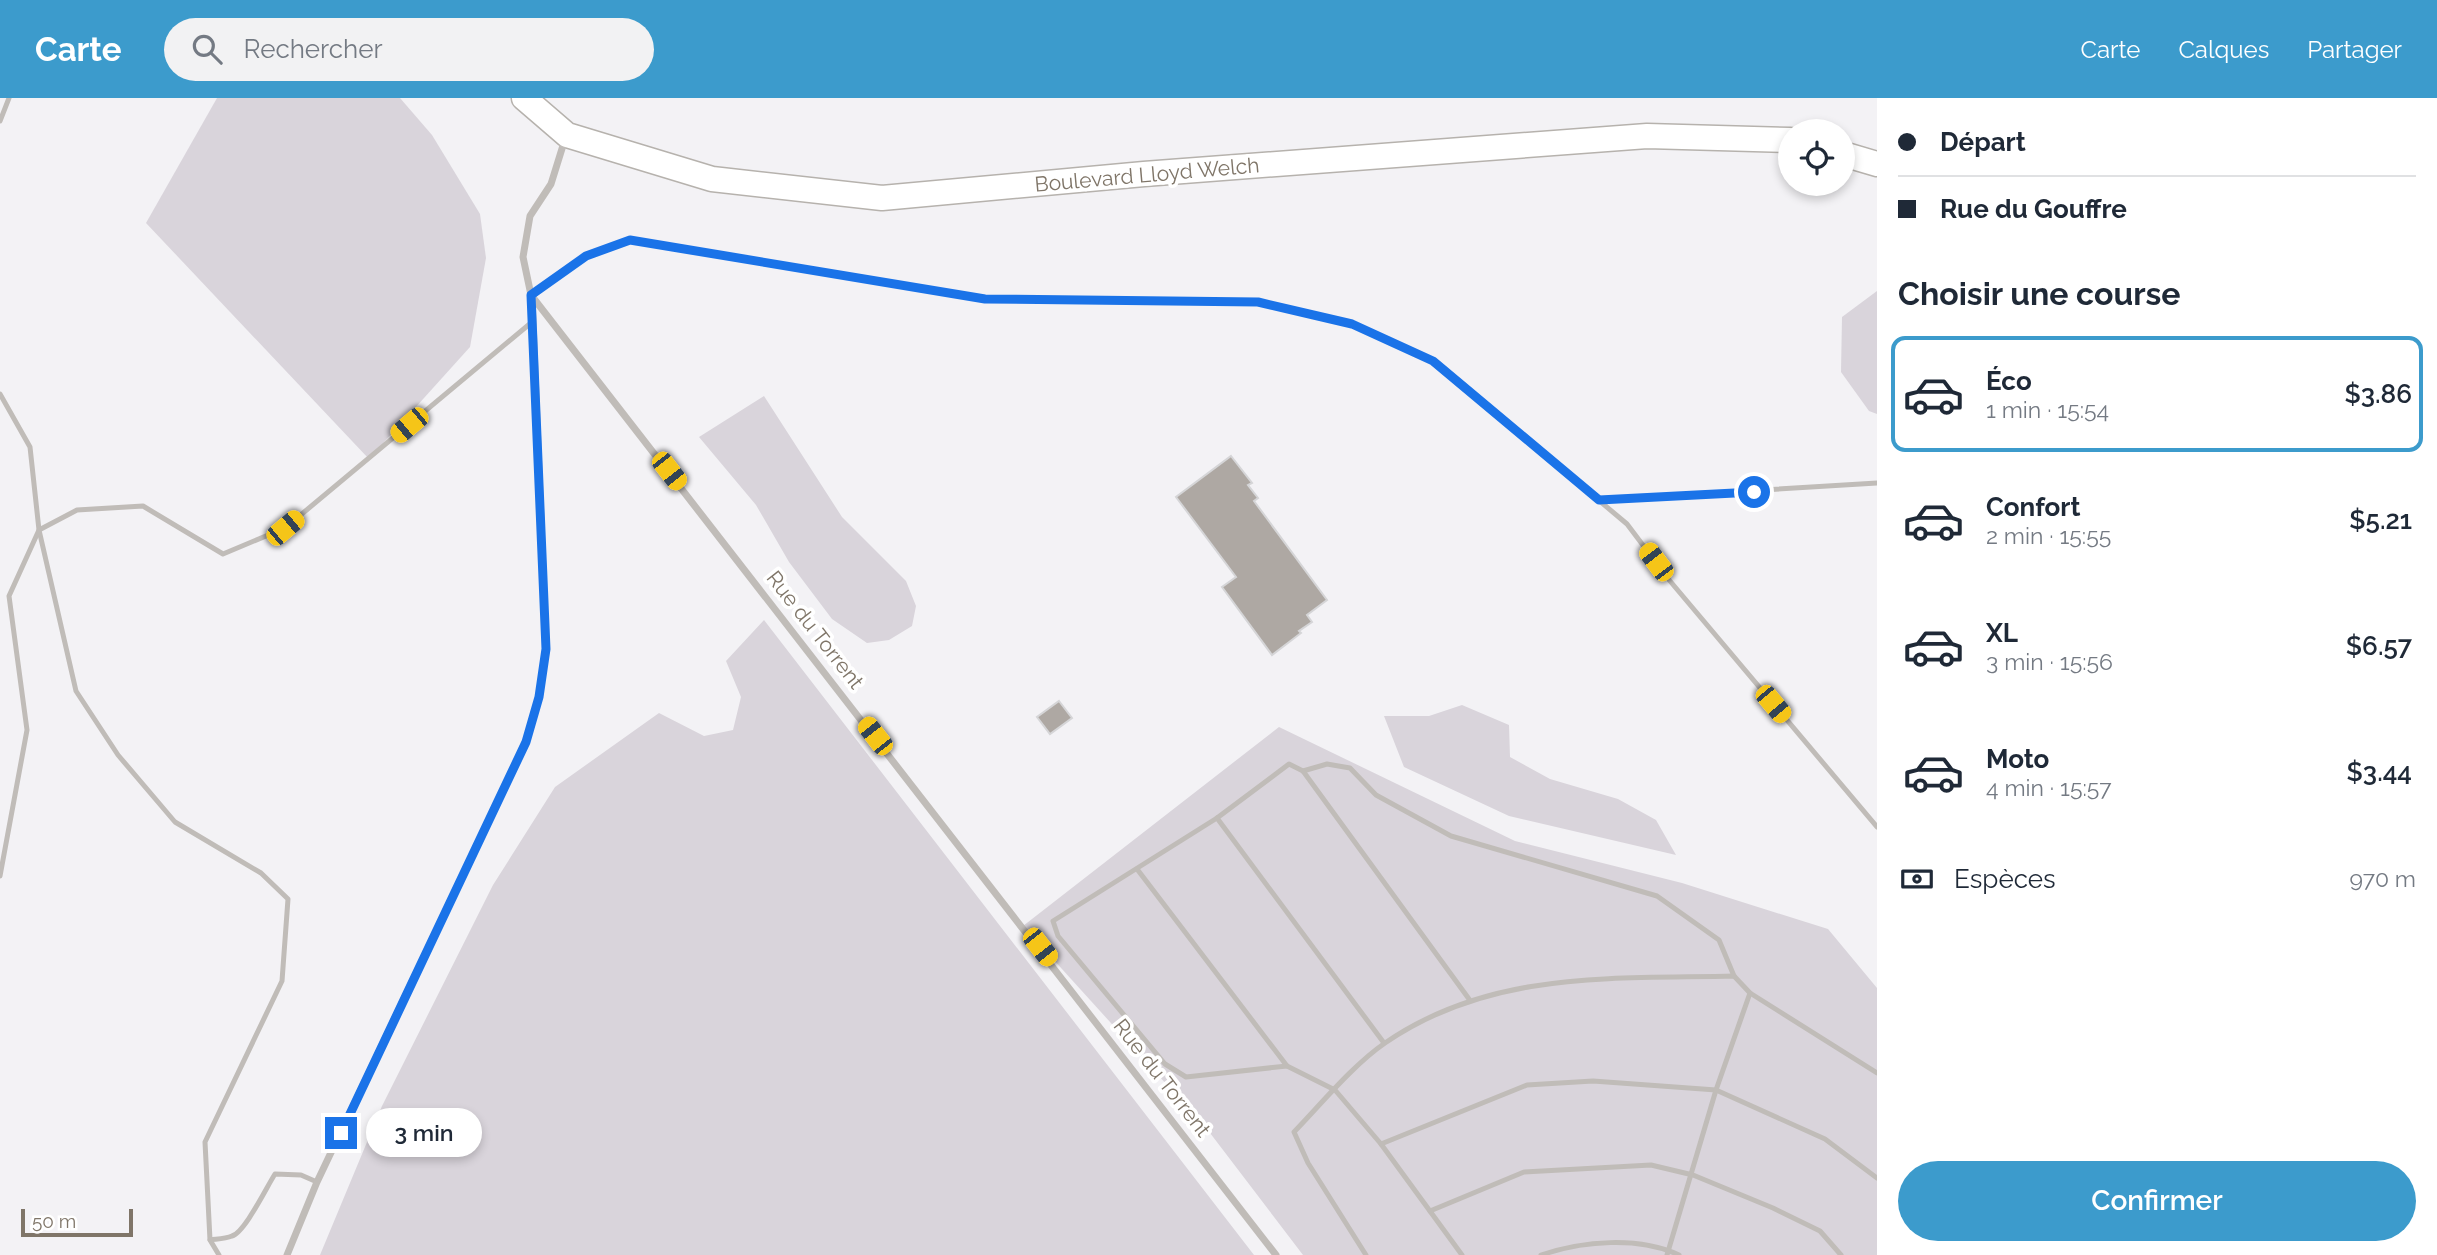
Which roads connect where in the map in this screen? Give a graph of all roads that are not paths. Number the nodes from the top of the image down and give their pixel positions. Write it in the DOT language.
graph roads {
  1 [pos="9,98"];
  2 [pos="524,98"];
  3 [pos="0,121"];
  4 [pos="566,135"];
  5 [pos="1778,140"];
  6 [pos="1855,158"];
  7 [pos="1877,164"];
  8 [pos="531,295"];
  9 [pos="533,322"];
  10 [pos="0,394"];
  11 [pos="1877,483"];
  12 [pos="1599,500"];
  13 [pos="39,530"];
  14 [pos="1303,771"];
  15 [pos="1217,818"];
  16 [pos="1877,827"];
  17 [pos="1137,869"];
  18 [pos="0,876"];
  19 [pos="1734,976"];
  20 [pos="1750,993"];
  21 [pos="1469,999"];
  22 [pos="1384,1043"];
  23 [pos="1287,1066"];
  24 [pos="1877,1073"];
  25 [pos="1335,1090"];
  26 [pos="1716,1090"];
  27 [pos="1381,1144"];
  28 [pos="1693,1175"];
  29 [pos="1877,1178"];
  30 [pos="317,1182"];
  31 [pos="1430,1211"];
  32 [pos="210,1240"];
  33 [pos="1668,1253"];
  34 [pos="219,1255"];
  35 [pos="287,1255"];
  36 [pos="1276,1255"];
  37 [pos="1366,1255"];
  38 [pos="1462,1255"];
  39 [pos="1541,1255"];
  40 [pos="1679,1255"];
  41 [pos="1841,1255"];
  1 -- 3 [label="lane"];
  2 -- 4 [label="main road, Boulevard Lloyd Welch"];
  4 -- 5 [label="main road, Boulevard Lloyd Welch"];
  4 -- 8 [label="street, Rue du Torrent"];
  6 -- 7 [label="main road"];
  8 -- 9 [label="street"];
  8 -- 12 [label="lane"];
  8 -- 36 [label="street, Rue du Torrent"];
  9 -- 13 [label="lane"];
  9 -- 30 [label="street"];
  10 -- 13 [label="lane"];
  11 -- 12 [label="lane"];
  12 -- 16 [label="lane"];
  13 -- 18 [label="lane"];
  13 -- 32 [label="lane"];
  14 -- 15 [label="lane"];
  14 -- 19 [label="lane"];
  14 -- 21 [label="lane"];
  15 -- 17 [label="lane"];
  15 -- 22 [label="lane"];
  17 -- 23 [label="lane"];
  17 -- 23 [label="lane"];
  19 -- 20 [label="lane"];
  19 -- 21 [label="lane"];
  20 -- 24 [label="lane"];
  20 -- 26 [label="lane"];
  21 -- 22 [label="lane"];
  22 -- 25 [label="lane"];
  23 -- 25 [label="lane"];
  25 -- 27 [label="lane"];
  25 -- 37 [label="lane"];
  26 -- 27 [label="lane"];
  26 -- 28 [label="lane"];
  26 -- 29 [label="lane"];
  27 -- 31 [label="lane"];
  28 -- 31 [label="lane"];
  28 -- 33 [label="lane"];
  28 -- 41 [label="lane"];
  30 -- 32 [label="lane"];
  30 -- 35 [label="street"];
  31 -- 38 [label="lane"];
  32 -- 34 [label="lane"];
  33 -- 39 [label="lane"];
  33 -- 40 [label="lane"];
}
